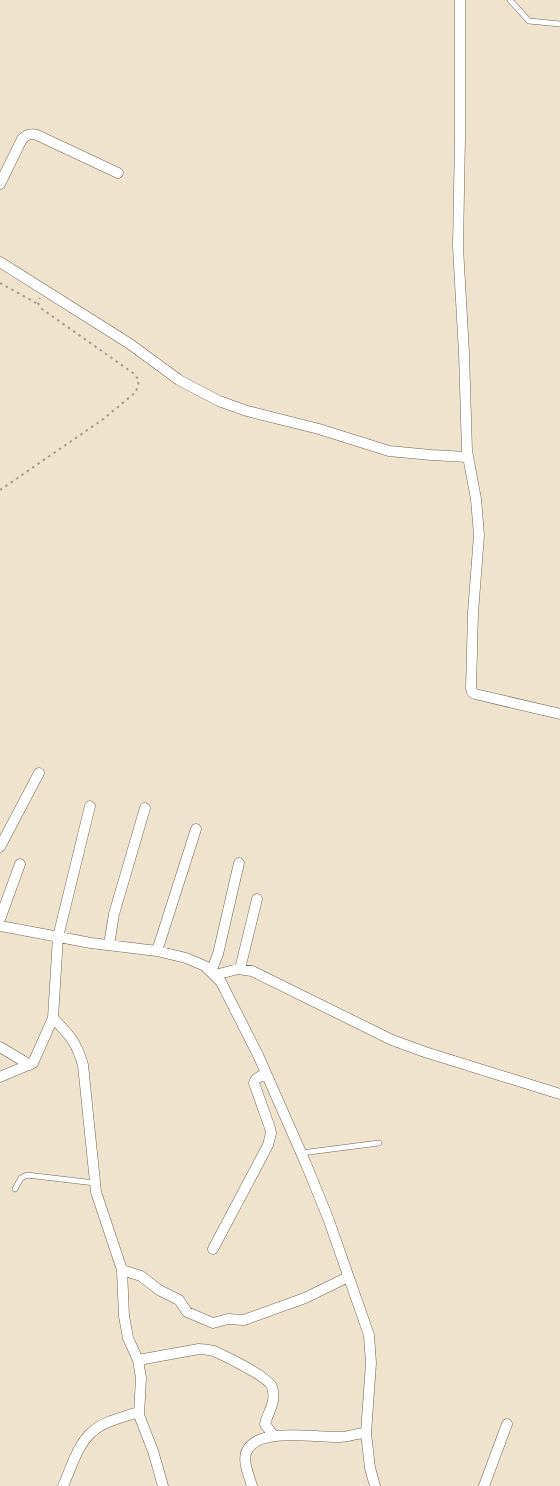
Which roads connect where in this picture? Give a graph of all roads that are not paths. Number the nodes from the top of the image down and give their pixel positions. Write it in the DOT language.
graph roads {
  1 [pos="460,0"];
  2 [pos="510,0"];
  3 [pos="560,24"];
  4 [pos="118,173"];
  5 [pos="0,184"];
  6 [pos="0,262"];
  7 [pos="467,457"];
  8 [pos="560,714"];
  9 [pos="40,773"];
  10 [pos="90,806"];
  11 [pos="145,808"];
  12 [pos="196,829"];
  13 [pos="0,847"];
  14 [pos="239,863"];
  15 [pos="20,864"];
  16 [pos="257,899"];
  17 [pos="0,919"];
  18 [pos="0,926"];
  19 [pos="58,938"];
  20 [pos="109,945"];
  21 [pos="156,951"];
  22 [pos="240,969"];
  23 [pos="213,973"];
  24 [pos="53,1018"];
  25 [pos="0,1047"];
  26 [pos="30,1065"];
  27 [pos="266,1073"];
  28 [pos="0,1077"];
  29 [pos="560,1094"];
  30 [pos="379,1143"];
  31 [pos="301,1153"];
  32 [pos="95,1183"];
  33 [pos="15,1189"];
  34 [pos="213,1249"];
  35 [pos="122,1270"];
  36 [pos="348,1277"];
  37 [pos="138,1360"];
  38 [pos="138,1412"];
  39 [pos="507,1424"];
  40 [pos="366,1433"];
  41 [pos="273,1435"];
  42 [pos="62,1486"];
  43 [pos="163,1486"];
  44 [pos="252,1486"];
  45 [pos="375,1486"];
  46 [pos="484,1486"];
  1 -- 7 [label="street"];
  2 -- 3 [label="lane"];
  4 -- 5 [label="street"];
  6 -- 7 [label="street"];
  7 -- 8 [label="street"];
  9 -- 13 [label="street"];
  10 -- 19 [label="street"];
  11 -- 20 [label="street"];
  12 -- 21 [label="street"];
  14 -- 23 [label="street"];
  15 -- 17 [label="street"];
  16 -- 22 [label="street"];
  18 -- 19 [label="street"];
  19 -- 20 [label="street"];
  19 -- 24 [label="street"];
  20 -- 21 [label="street"];
  21 -- 23 [label="street"];
  22 -- 23 [label="street"];
  22 -- 29 [label="street"];
  23 -- 27 [label="street"];
  24 -- 26 [label="street"];
  24 -- 32 [label="street"];
  25 -- 26 [label="street"];
  26 -- 28 [label="street"];
  27 -- 31 [label="street"];
  27 -- 34 [label="street"];
  30 -- 31 [label="lane"];
  31 -- 36 [label="street"];
  32 -- 33 [label="lane"];
  32 -- 35 [label="street"];
  35 -- 36 [label="street"];
  35 -- 37 [label="street"];
  36 -- 40 [label="street"];
  37 -- 38 [label="street"];
  37 -- 41 [label="street"];
  38 -- 42 [label="street"];
  38 -- 43 [label="street"];
  39 -- 46 [label="street"];
  40 -- 41 [label="street"];
  40 -- 45 [label="street"];
  41 -- 44 [label="street"];
}
